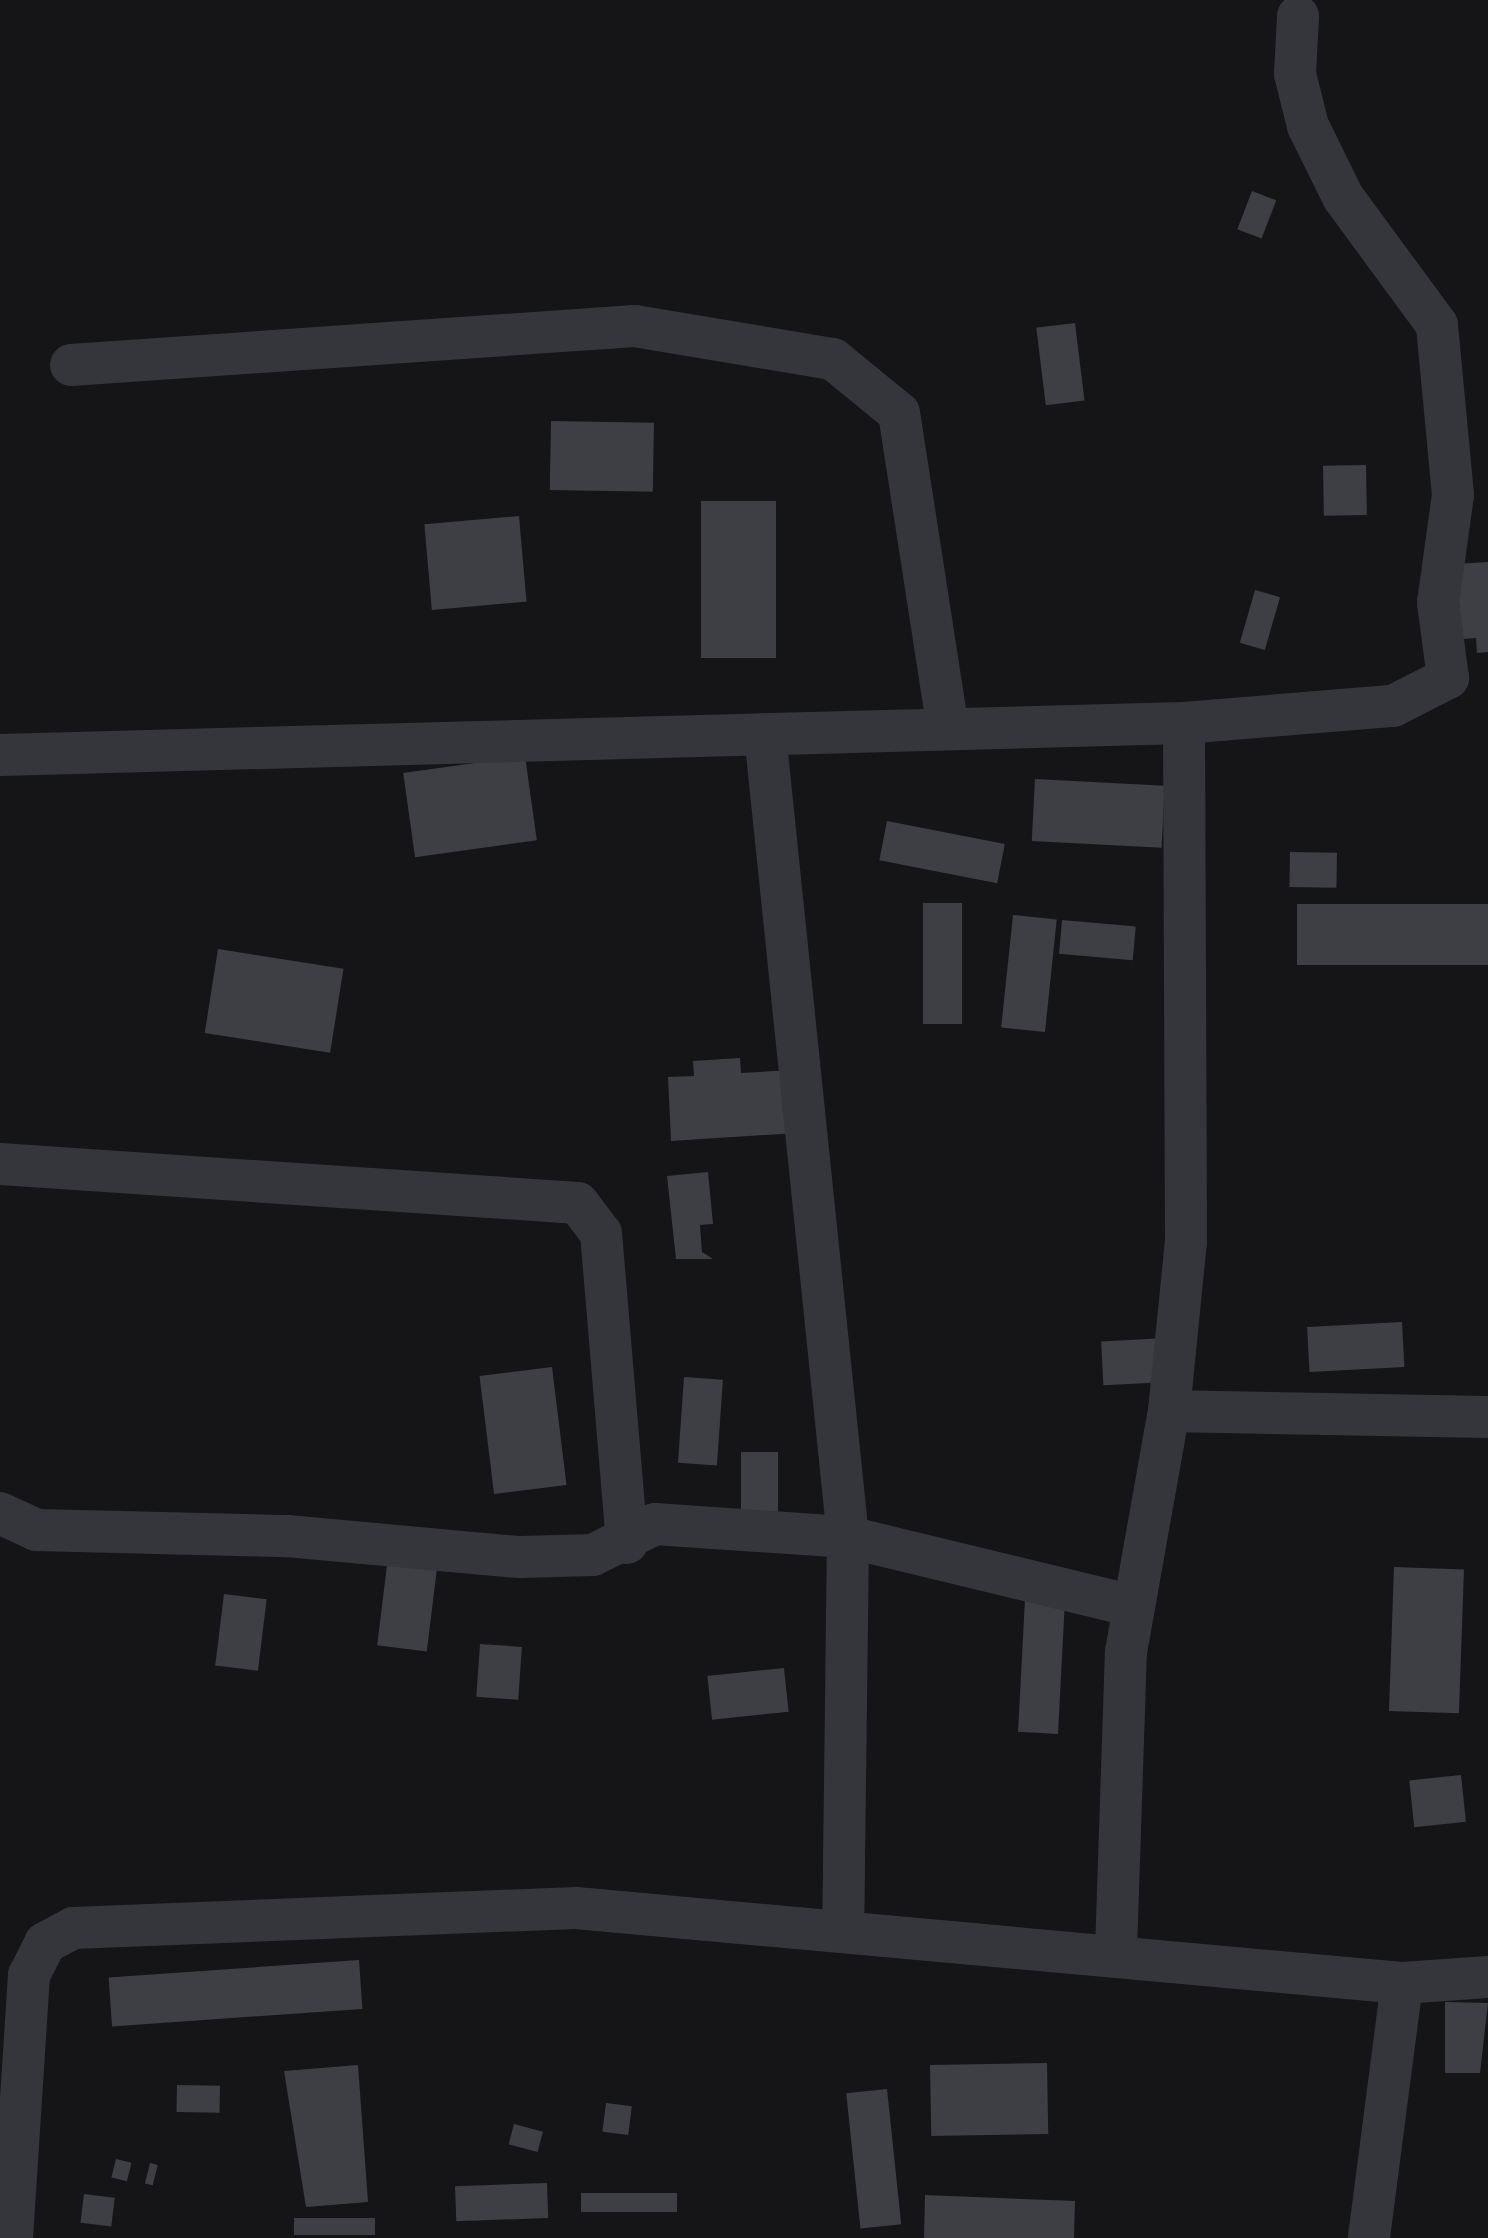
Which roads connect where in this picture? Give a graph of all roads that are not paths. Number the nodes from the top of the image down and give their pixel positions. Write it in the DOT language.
graph roads {
  1 [pos="1298,16"];
  2 [pos="71,364"];
  3 [pos="948,723"];
  4 [pos="1184,723"];
  5 [pos="766,734"];
  6 [pos="0,755"];
  7 [pos="0,1164"];
  8 [pos="1169,1411"];
  9 [pos="1488,1417"];
  10 [pos="0,1513"];
  11 [pos="848,1537"];
  12 [pos="626,1543"];
  13 [pos="1134,1606"];
  14 [pos="843,1929"];
  15 [pos="1116,1950"];
  16 [pos="1488,1977"];
  17 [pos="1402,1983"];
  18 [pos="12,2238"];
  19 [pos="1369,2238"];
  1 -- 4 [label="street"];
  2 -- 3 [label="street"];
  3 -- 4 [label="street"];
  3 -- 5 [label="street"];
  4 -- 8 [label="street"];
  5 -- 6 [label="street"];
  5 -- 11 [label="street"];
  7 -- 12 [label="street"];
  8 -- 9 [label="street"];
  8 -- 13 [label="street"];
  10 -- 12 [label="street"];
  11 -- 12 [label="street"];
  11 -- 13 [label="street"];
  11 -- 14 [label="street"];
  13 -- 15 [label="street"];
  14 -- 15 [label="street"];
  14 -- 18 [label="street"];
  15 -- 17 [label="street"];
  16 -- 17 [label="street"];
  17 -- 19 [label="street"];
}
